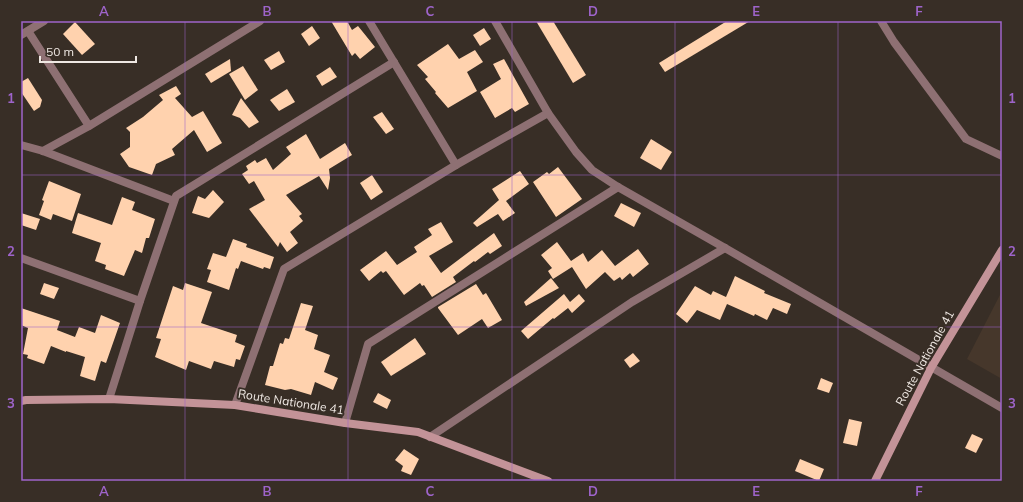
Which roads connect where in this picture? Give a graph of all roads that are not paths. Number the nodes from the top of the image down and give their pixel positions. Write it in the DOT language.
graph roads {
  1 [pos="44,21"];
  2 [pos="260,21"];
  3 [pos="369,21"];
  4 [pos="495,21"];
  5 [pos="881,21"];
  6 [pos="24,33"];
  7 [pos="394,62"];
  8 [pos="548,113"];
  9 [pos="89,126"];
  10 [pos="21,145"];
  11 [pos="43,152"];
  12 [pos="1002,156"];
  13 [pos="456,165"];
  14 [pos="618,187"];
  15 [pos="174,201"];
  16 [pos="725,248"];
  17 [pos="1002,250"];
  18 [pos="21,258"];
  19 [pos="140,301"];
  20 [pos="931,368"];
  21 [pos="23,399"];
  22 [pos="109,399"];
  23 [pos="235,405"];
  24 [pos="1002,408"];
  25 [pos="345,423"];
  26 [pos="430,437"];
  27 [pos="548,481"];
  28 [pos="875,481"];
  1 -- 6 [label="street"];
  2 -- 9 [label="street"];
  3 -- 7 [label="street"];
  4 -- 8 [label="street"];
  5 -- 12 [label="street"];
  6 -- 9 [label="street"];
  7 -- 13 [label="street"];
  7 -- 15 [label="street"];
  8 -- 13 [label="street"];
  8 -- 14 [label="street"];
  9 -- 11 [label="street"];
  10 -- 11 [label="street"];
  11 -- 15 [label="street"];
  13 -- 23 [label="street"];
  14 -- 16 [label="street"];
  14 -- 25 [label="street"];
  15 -- 19 [label="street"];
  16 -- 20 [label="street"];
  16 -- 26 [label="street"];
  17 -- 20 [label="street, Route Nationale 41"];
  18 -- 19 [label="street"];
  19 -- 22 [label="street"];
  20 -- 24 [label="street"];
  20 -- 28 [label="street, Route Nationale 41"];
  21 -- 22 [label="street, Route Nationale 41"];
  22 -- 23 [label="street, Route Nationale 41"];
  23 -- 25 [label="street, Route Nationale 41"];
  25 -- 26 [label="street, Route Nationale 41"];
  26 -- 27 [label="street, Route Nationale 41"];
}
